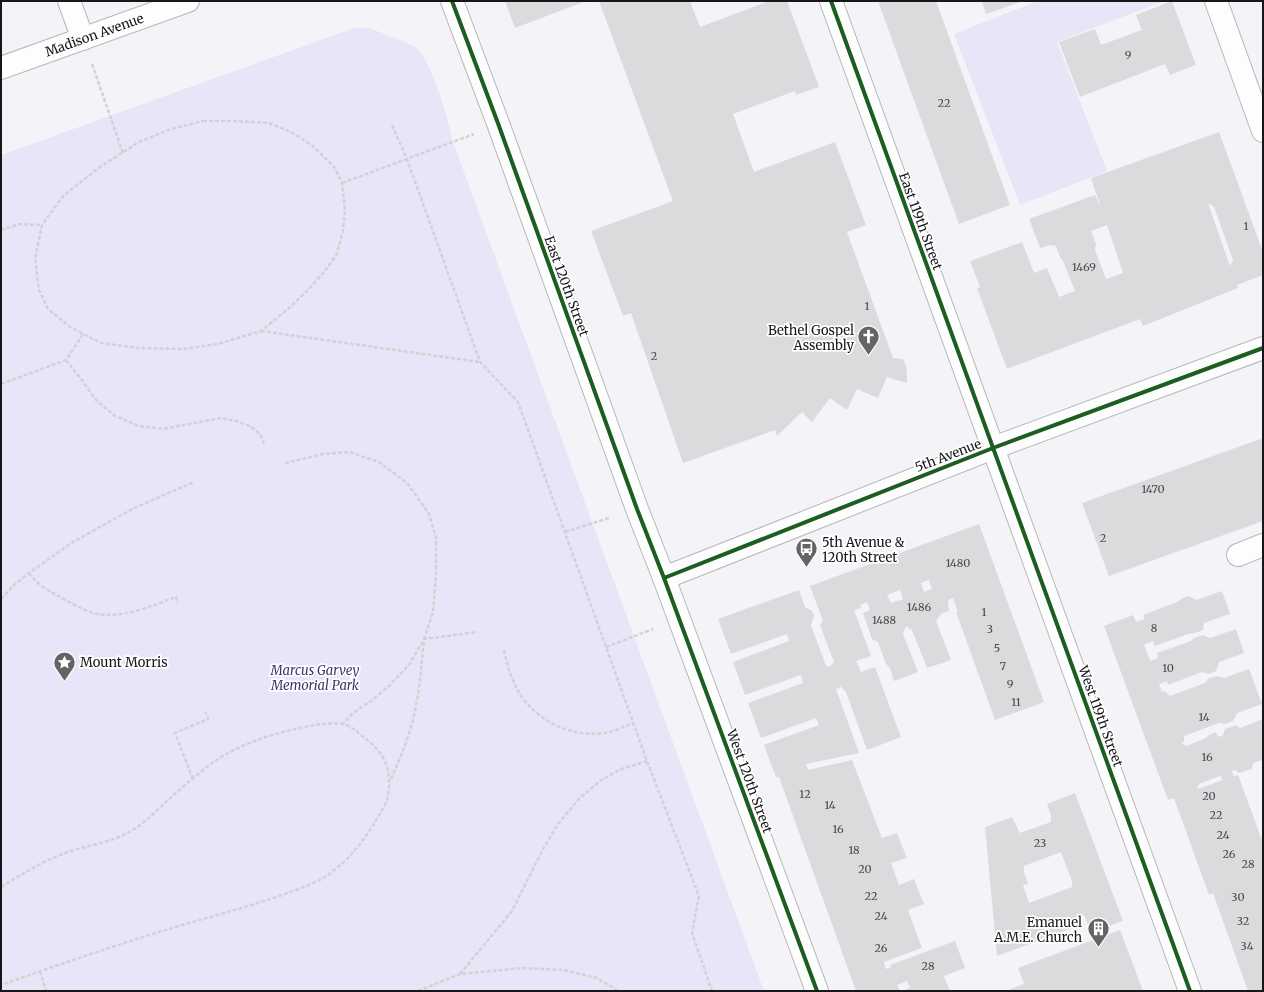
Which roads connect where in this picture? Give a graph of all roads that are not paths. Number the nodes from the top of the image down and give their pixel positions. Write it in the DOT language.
graph roads {
  1 [pos="69,1"];
  2 [pos="188,1"];
  3 [pos="452,1"];
  4 [pos="831,1"];
  5 [pos="1216,1"];
  6 [pos="83,39"];
  7 [pos="1,68"];
  8 [pos="1263,131"];
  9 [pos="1263,348"];
  10 [pos="992,448"];
  11 [pos="1263,545"];
  12 [pos="1238,555"];
  13 [pos="664,578"];
  14 [pos="817,991"];
  15 [pos="1190,991"];
  1 -- 6 [label="street"];
  2 -- 6 [label="street, Madison Avenue"];
  3 -- 13 [label="street, East 120th Street"];
  4 -- 10 [label="street, East 119th Street"];
  5 -- 8 [label="street"];
  6 -- 7 [label="street, Madison Avenue"];
  9 -- 10 [label="street, 5th Avenue"];
  10 -- 13 [label="street, 5th Avenue"];
  10 -- 15 [label="street, West 119th Street"];
  11 -- 12 [label="street"];
  13 -- 14 [label="street, West 120th Street"];
}
